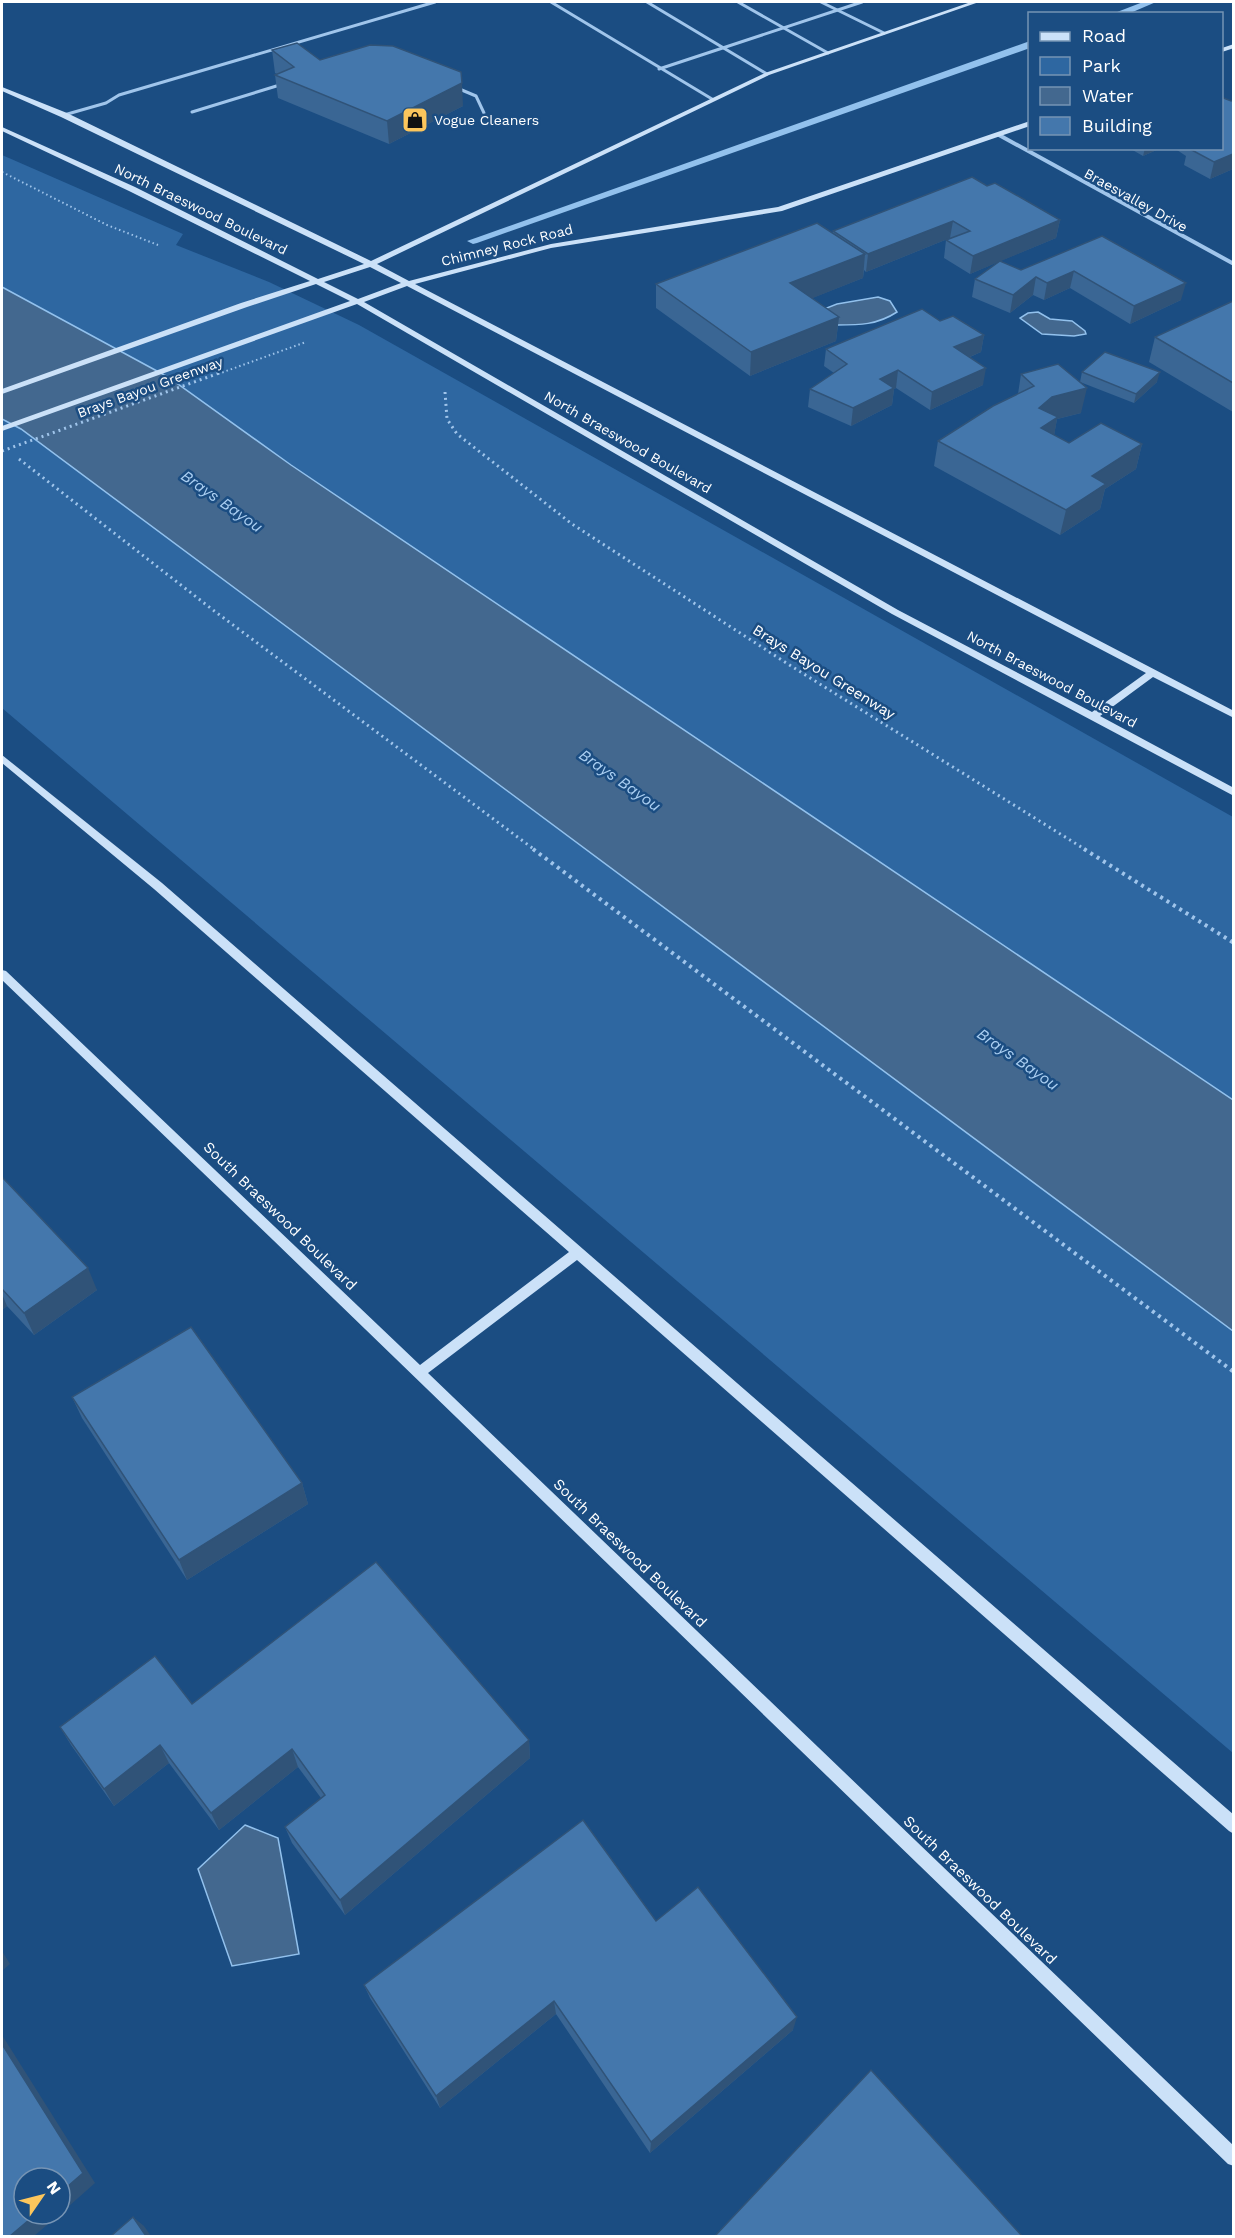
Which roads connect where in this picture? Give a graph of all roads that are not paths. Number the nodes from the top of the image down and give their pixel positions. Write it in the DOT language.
graph roads {
  1 [pos="435,2"];
  2 [pos="551,2"];
  3 [pos="647,2"];
  4 [pos="738,2"];
  5 [pos="821,2"];
  6 [pos="862,2"];
  7 [pos="976,2"];
  8 [pos="836,10"];
  9 [pos="784,27"];
  10 [pos="884,33"];
  11 [pos="723,48"];
  12 [pos="828,53"];
  13 [pos="659,69"];
  14 [pos="767,74"];
  15 [pos="288,83"];
  16 [pos="454,87"];
  17 [pos="2,90"];
  18 [pos="712,99"];
  19 [pos="192,112"];
  20 [pos="484,113"];
  21 [pos="64,115"];
  22 [pos="1028,123"];
  23 [pos="2,129"];
  24 [pos="999,135"];
  25 [pos="371,264"];
  26 [pos="1233,264"];
  27 [pos="320,282"];
  28 [pos="406,284"];
  29 [pos="358,302"];
  30 [pos="2,392"];
  31 [pos="2,429"];
  32 [pos="1152,673"];
  33 [pos="1233,715"];
  34 [pos="1094,716"];
  35 [pos="2,758"];
  36 [pos="1233,793"];
  37 [pos="2,974"];
  38 [pos="578,1253"];
  39 [pos="419,1373"];
  40 [pos="1233,1826"];
  41 [pos="1233,2158"];
  1 -- 21 [label="lane"];
  2 -- 13 [label="lane"];
  3 -- 11 [label="lane"];
  4 -- 9 [label="lane"];
  5 -- 8 [label="lane"];
  6 -- 8 [label="lane"];
  7 -- 10 [label="main road, Chimney Rock Road"];
  8 -- 9 [label="lane"];
  8 -- 10 [label="lane"];
  9 -- 11 [label="lane"];
  9 -- 12 [label="lane"];
  10 -- 12 [label="main road, Chimney Rock Road"];
  11 -- 13 [label="lane"];
  11 -- 14 [label="lane"];
  12 -- 14 [label="main road, Chimney Rock Road"];
  13 -- 18 [label="lane"];
  14 -- 18 [label="main road, Chimney Rock Road"];
  15 -- 19 [label="lane"];
  16 -- 20 [label="lane"];
  17 -- 21 [label="main road, North Braeswood Boulevard"];
  18 -- 25 [label="main road, Chimney Rock Road"];
  21 -- 25 [label="main road, North Braeswood Boulevard"];
  22 -- 24 [label="main road, Chimney Rock Road"];
  23 -- 27 [label="main road, North Braeswood Boulevard"];
  24 -- 26 [label="street, Braesvalley Drive"];
  24 -- 28 [label="main road, Chimney Rock Road"];
  25 -- 27 [label="main road, Chimney Rock Road"];
  25 -- 28 [label="main road, North Braeswood Boulevard"];
  27 -- 29 [label="main road, North Braeswood Boulevard"];
  27 -- 30 [label="main road, Chimney Rock Road"];
  28 -- 29 [label="main road, Chimney Rock Road"];
  28 -- 32 [label="main road, North Braeswood Boulevard"];
  29 -- 31 [label="main road, Chimney Rock Road"];
  29 -- 34 [label="main road, North Braeswood Boulevard"];
  32 -- 33 [label="main road, North Braeswood Boulevard"];
  32 -- 34 [label="main road"];
  34 -- 36 [label="main road, North Braeswood Boulevard"];
  35 -- 38 [label="main road"];
  37 -- 39 [label="main road, South Braeswood Boulevard"];
  38 -- 39 [label="main road"];
  38 -- 40 [label="main road"];
  39 -- 41 [label="main road, South Braeswood Boulevard"];
}
